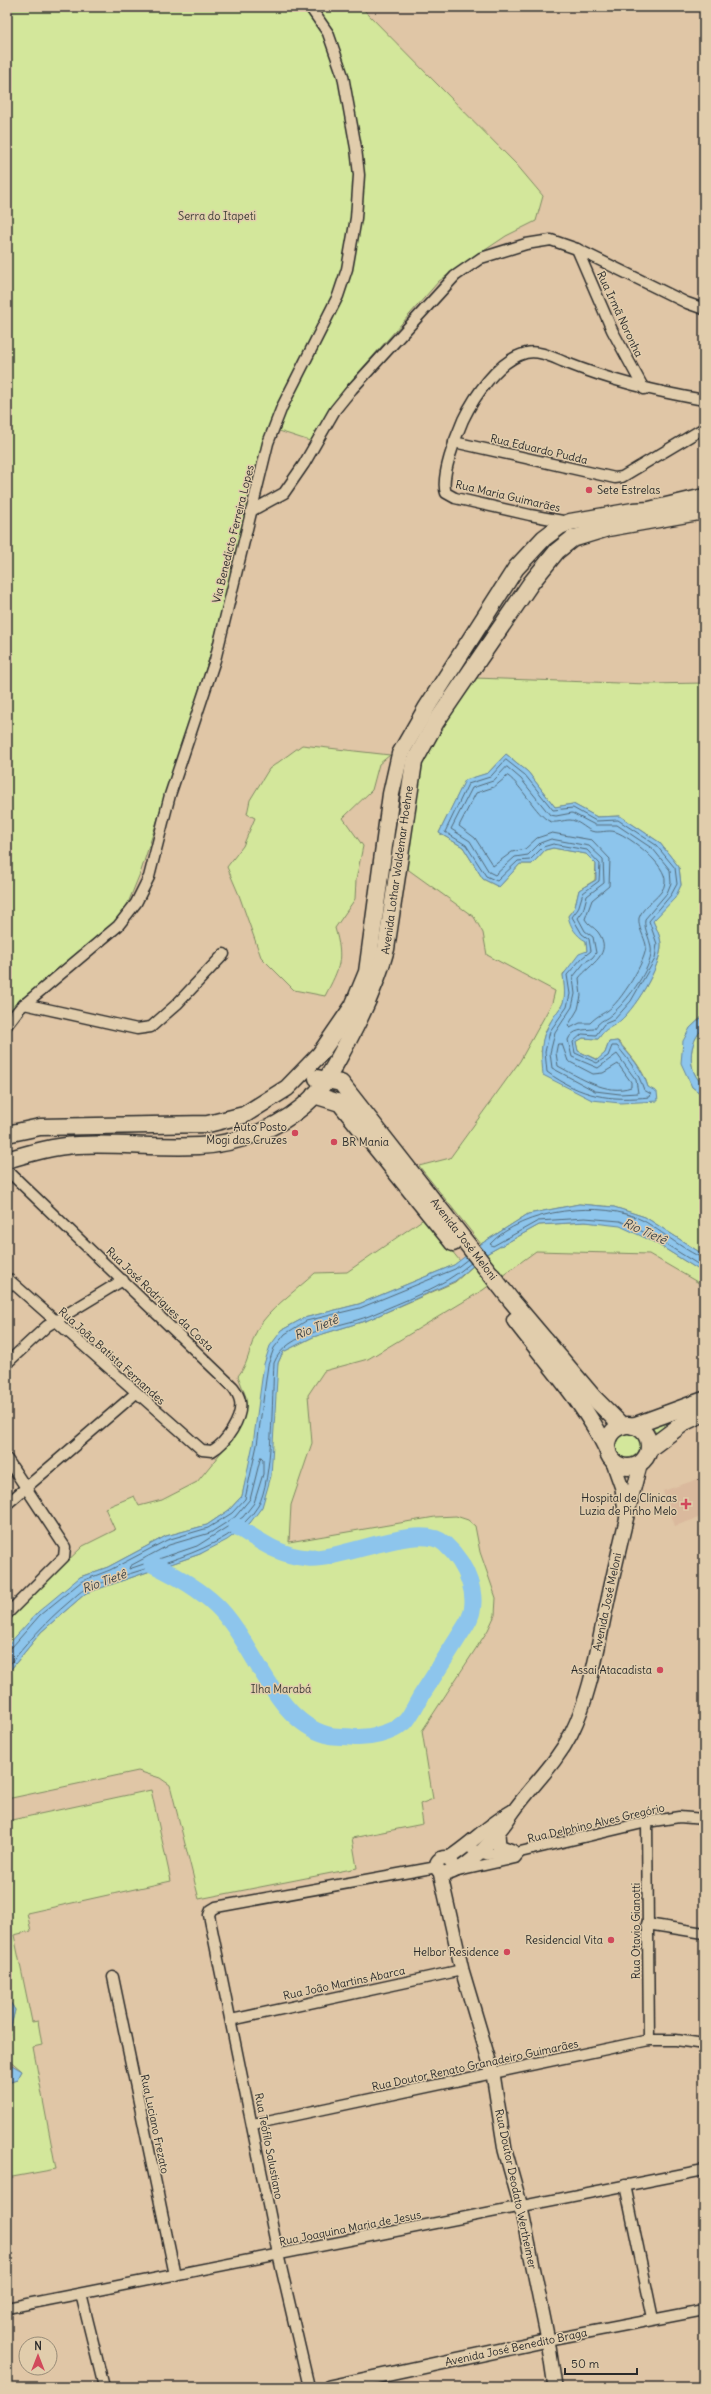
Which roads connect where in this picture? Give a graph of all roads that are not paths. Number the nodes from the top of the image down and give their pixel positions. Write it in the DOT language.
graph roads {
  1 [pos="310,7"];
  2 [pos="577,249"];
  3 [pos="704,309"];
  4 [pos="644,389"];
  5 [pos="704,400"];
  6 [pos="704,428"];
  7 [pos="454,442"];
  8 [pos="704,498"];
  9 [pos="251,511"];
  10 [pos="704,511"];
  11 [pos="570,522"];
  12 [pos="224,954"];
  13 [pos="24,1004"];
  14 [pos="7,1025"];
  15 [pos="326,1078"];
  16 [pos="296,1080"];
  17 [pos="314,1095"];
  18 [pos="7,1134"];
  19 [pos="7,1160"];
  20 [pos="7,1170"];
  21 [pos="455,1236"];
  22 [pos="7,1278"];
  23 [pos="123,1280"];
  24 [pos="507,1302"];
  25 [pos="55,1321"];
  26 [pos="7,1363"];
  27 [pos="136,1394"];
  28 [pos="704,1400"];
  29 [pos="704,1413"];
  30 [pos="628,1426"];
  31 [pos="202,1450"];
  32 [pos="609,1454"];
  33 [pos="645,1455"];
  34 [pos="7,1459"];
  35 [pos="27,1487"];
  36 [pos="7,1504"];
  37 [pos="626,1516"];
  38 [pos="7,1614"];
  39 [pos="514,1810"];
  40 [pos="704,1819"];
  41 [pos="647,1822"];
  42 [pos="498,1833"];
  43 [pos="472,1849"];
  44 [pos="516,1852"];
  45 [pos="446,1869"];
  46 [pos="211,1910"];
  47 [pos="647,1924"];
  48 [pos="704,1933"];
  49 [pos="462,1970"];
  50 [pos="113,1977"];
  51 [pos="231,2020"];
  52 [pos="649,2040"];
  53 [pos="704,2044"];
  54 [pos="493,2074"];
  55 [pos="252,2124"];
  56 [pos="702,2171"];
  57 [pos="625,2185"];
  58 [pos="521,2207"];
  59 [pos="278,2254"];
  60 [pos="174,2275"];
  61 [pos="81,2294"];
  62 [pos="7,2308"];
  63 [pos="704,2310"];
  64 [pos="653,2319"];
  65 [pos="548,2340"];
  66 [pos="104,2387"];
  67 [pos="309,2387"];
  68 [pos="329,2387"];
  69 [pos="555,2387"];
  1 -- 9 [label="street, Via Benedicto Ferreira Lopes"];
  2 -- 3 [label="street"];
  2 -- 4 [label="street, Rua Irmã Noronha"];
  2 -- 9 [label="street"];
  4 -- 5 [label="street"];
  4 -- 7 [label="street"];
  6 -- 7 [label="street, Rua Eduardo Pudda"];
  7 -- 11 [label="street, Rua Maria Guimarães"];
  8 -- 11 [label="main road, Avenida Lothar Waldemar Hoehne"];
  9 -- 13 [label="street, Via Benedicto Ferreira Lopes"];
  10 -- 15 [label="main road, Avenida Lothar Waldemar Hoehne"];
  11 -- 16 [label="main road, Avenida Lothar Waldemar Hoehne"];
  12 -- 13 [label="street"];
  13 -- 14 [label="street, Via Benedicto Ferreira Lopes"];
  15 -- 16 [label="main road, Avenida José Meloni"];
  15 -- 17 [label="main road, Avenida Lothar Waldemar Hoehne"];
  15 -- 21 [label="main road, Avenida José Meloni"];
  16 -- 18 [label="main road, Avenida Lothar Waldemar Hoehne"];
  17 -- 19 [label="main road, Avenida Lothar Waldemar Hoehne"];
  17 -- 21 [label="main road, Avenida José Meloni"];
  20 -- 23 [label="street, Rua José Rodrigues da Costa"];
  21 -- 24 [label="main road, Avenida José Meloni"];
  22 -- 25 [label="street, Rua João Batista Fernandes"];
  23 -- 25 [label="street"];
  23 -- 31 [label="street, Rua José Rodrigues da Costa"];
  24 -- 30 [label="main road, Avenida José Meloni"];
  24 -- 32 [label="main road, Avenida José Meloni"];
  25 -- 26 [label="street"];
  25 -- 27 [label="street, Rua João Batista Fernandes"];
  27 -- 31 [label="street, Rua João Batista Fernandes"];
  27 -- 35 [label="street"];
  28 -- 30 [label="main road"];
  29 -- 33 [label="main road"];
  30 -- 32 [label="main road"];
  30 -- 33 [label="main road"];
  32 -- 33 [label="main road"];
  32 -- 37 [label="street, Avenida José Meloni"];
  33 -- 37 [label="street, Avenida José Meloni"];
  34 -- 35 [label="street"];
  35 -- 36 [label="street"];
  35 -- 38 [label="street"];
  37 -- 39 [label="street, Avenida José Meloni"];
  39 -- 42 [label="street"];
  39 -- 43 [label="street"];
  40 -- 41 [label="street, Rua Delphino Alves Gregório"];
  41 -- 44 [label="street, Rua Delphino Alves Gregório"];
  41 -- 47 [label="street, Rua Otavio Gianotti"];
  42 -- 43 [label="street"];
  42 -- 44 [label="street"];
  43 -- 44 [label="street"];
  43 -- 45 [label="street"];
  44 -- 45 [label="street, Rua Delphino Alves Gregório"];
  45 -- 46 [label="street, Rua Delphino Alves Gregório"];
  45 -- 49 [label="street, Rua Doutor Deodato Wertheimer"];
  46 -- 51 [label="street, Rua Teófilo Salustiano"];
  47 -- 48 [label="street"];
  47 -- 52 [label="street, Rua Otavio Gianotti"];
  49 -- 51 [label="street, Rua João Martins Abarca"];
  49 -- 54 [label="street, Rua Doutor Deodato Wertheimer"];
  50 -- 60 [label="street, Rua Luciano Frezato"];
  51 -- 55 [label="street, Rua Teófilo Salustiano"];
  52 -- 53 [label="street, Rua Doutor Renato Granadeiro Guimarães"];
  52 -- 54 [label="street, Rua Doutor Renato Granadeiro Guimarães"];
  54 -- 55 [label="street, Rua Doutor Renato Granadeiro Guimarães"];
  54 -- 58 [label="street, Rua Doutor Deodato Wertheimer"];
  55 -- 59 [label="street, Rua Teófilo Salustiano"];
  56 -- 57 [label="street, Rua Joaquina Maria de Jesus"];
  57 -- 58 [label="street, Rua Joaquina Maria de Jesus"];
  57 -- 64 [label="street"];
  58 -- 59 [label="street, Rua Joaquina Maria de Jesus"];
  58 -- 65 [label="street, Rua Doutor Deodato Wertheimer"];
  59 -- 60 [label="street, Rua Joaquina Maria de Jesus"];
  59 -- 67 [label="street, Rua Teófilo Salustiano"];
  60 -- 61 [label="street, Rua Joaquina Maria de Jesus"];
  61 -- 62 [label="street, Rua Joaquina Maria de Jesus"];
  61 -- 66 [label="street"];
  63 -- 64 [label="street, Avenida José Benedito Braga"];
  64 -- 65 [label="street, Avenida José Benedito Braga"];
  65 -- 68 [label="street, Avenida José Benedito Braga"];
  65 -- 69 [label="street, Rua Doutor Deodato Wertheimer"];
}
